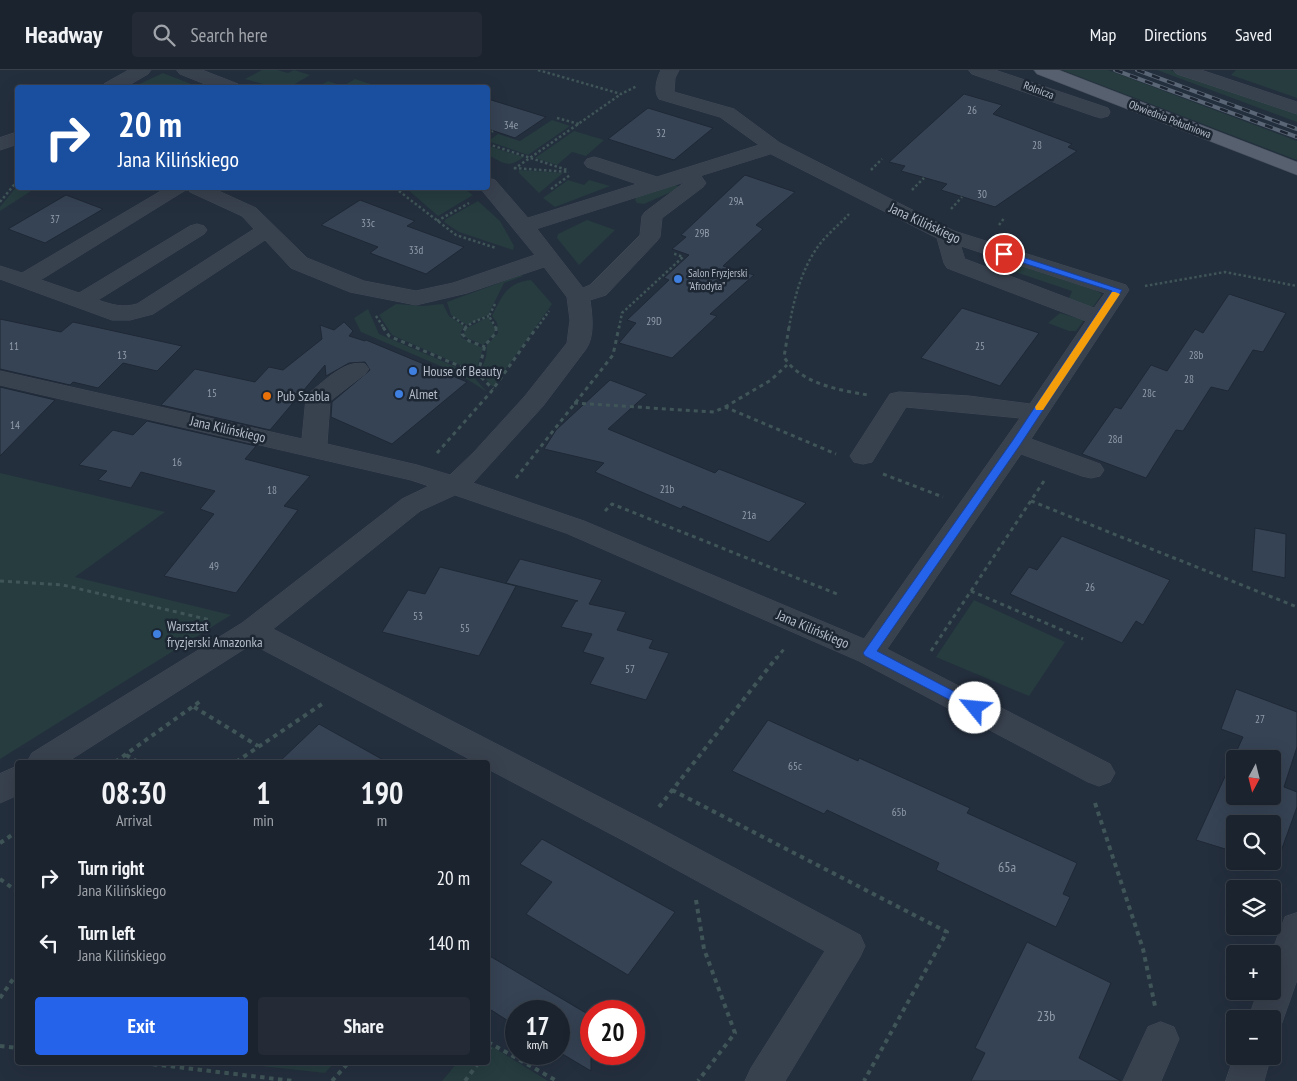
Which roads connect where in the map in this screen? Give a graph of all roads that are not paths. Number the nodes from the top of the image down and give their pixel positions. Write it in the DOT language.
graph roads {
  1 [pos="142,70"];
  2 [pos="186,70"];
  3 [pos="978,70"];
  4 [pos="1043,70"];
  5 [pos="1184,70"];
  6 [pos="668,74"];
  7 [pos="115,85"];
  8 [pos="224,85"];
  9 [pos="1297,108"];
  10 [pos="1101,112"];
  11 [pos="15,139"];
  12 [pos="0,144"];
  13 [pos="773,147"];
  14 [pos="594,164"];
  15 [pos="1297,169"];
  16 [pos="688,173"];
  17 [pos="657,184"];
  18 [pos="176,190"];
  19 [pos="201,190"];
  20 [pos="481,192"];
  21 [pos="598,203"];
  22 [pos="652,216"];
  23 [pos="524,226"];
  24 [pos="197,230"];
  25 [pos="267,230"];
  26 [pos="947,236"];
  27 [pos="548,258"];
  28 [pos="0,272"];
  29 [pos="24,281"];
  30 [pos="578,297"];
  31 [pos="80,302"];
  32 [pos="1099,318"];
  33 [pos="357,369"];
  34 [pos="0,378"];
  35 [pos="1036,412"];
  36 [pos="1016,443"];
  37 [pos="314,448"];
  38 [pos="869,463"];
  39 [pos="1091,470"];
  40 [pos="455,484"];
  41 [pos="252,630"];
  42 [pos="869,653"];
  43 [pos="46,760"];
  44 [pos="1099,773"];
  45 [pos="15,781"];
  46 [pos="0,790"];
  47 [pos="1297,928"];
  48 [pos="1269,1010"];
  49 [pos="1161,1039"];
  50 [pos="1250,1065"];
  51 [pos="764,1081"];
  52 [pos="1142,1081"];
  53 [pos="1244,1081"];
  1 -- 7 [label="street"];
  2 -- 8 [label="street"];
  3 -- 10 [label="street, Rolnicza"];
  4 -- 15 [label="main road, Obwiednia Południowa"];
  5 -- 9 [label="street"];
  6 -- 13 [label="street, Jana Kilińskiego"];
  11 -- 12 [label="street"];
  13 -- 16 [label="street"];
  13 -- 26 [label="street, Jana Kilińskiego"];
  14 -- 17 [label="street"];
  16 -- 17 [label="street"];
  16 -- 22 [label="street"];
  17 -- 21 [label="street"];
  18 -- 29 [label="street"];
  19 -- 25 [label="street"];
  20 -- 23 [label="street"];
  21 -- 22 [label="street"];
  21 -- 23 [label="street"];
  22 -- 30 [label="street"];
  23 -- 27 [label="street"];
  24 -- 31 [label="street"];
  25 -- 27 [label="street"];
  25 -- 31 [label="street"];
  26 -- 32 [label="street"];
  26 -- 32 [label="street, Jana Kilińskiego"];
  27 -- 30 [label="street"];
  28 -- 29 [label="street"];
  29 -- 31 [label="street"];
  30 -- 40 [label="street"];
  32 -- 35 [label="street"];
  33 -- 37 [label="street"];
  34 -- 37 [label="street, Jana Kilińskiego"];
  35 -- 36 [label="street"];
  35 -- 38 [label="street"];
  36 -- 39 [label="street"];
  36 -- 42 [label="street"];
  37 -- 40 [label="street, Jana Kilińskiego"];
  40 -- 41 [label="street"];
  40 -- 42 [label="street, Jana Kilińskiego"];
  41 -- 43 [label="street"];
  41 -- 51 [label="street"];
  42 -- 44 [label="street, Jana Kilińskiego"];
  45 -- 46 [label="street"];
  47 -- 48 [label="street"];
  49 -- 52 [label="street"];
  50 -- 53 [label="street"];
}
